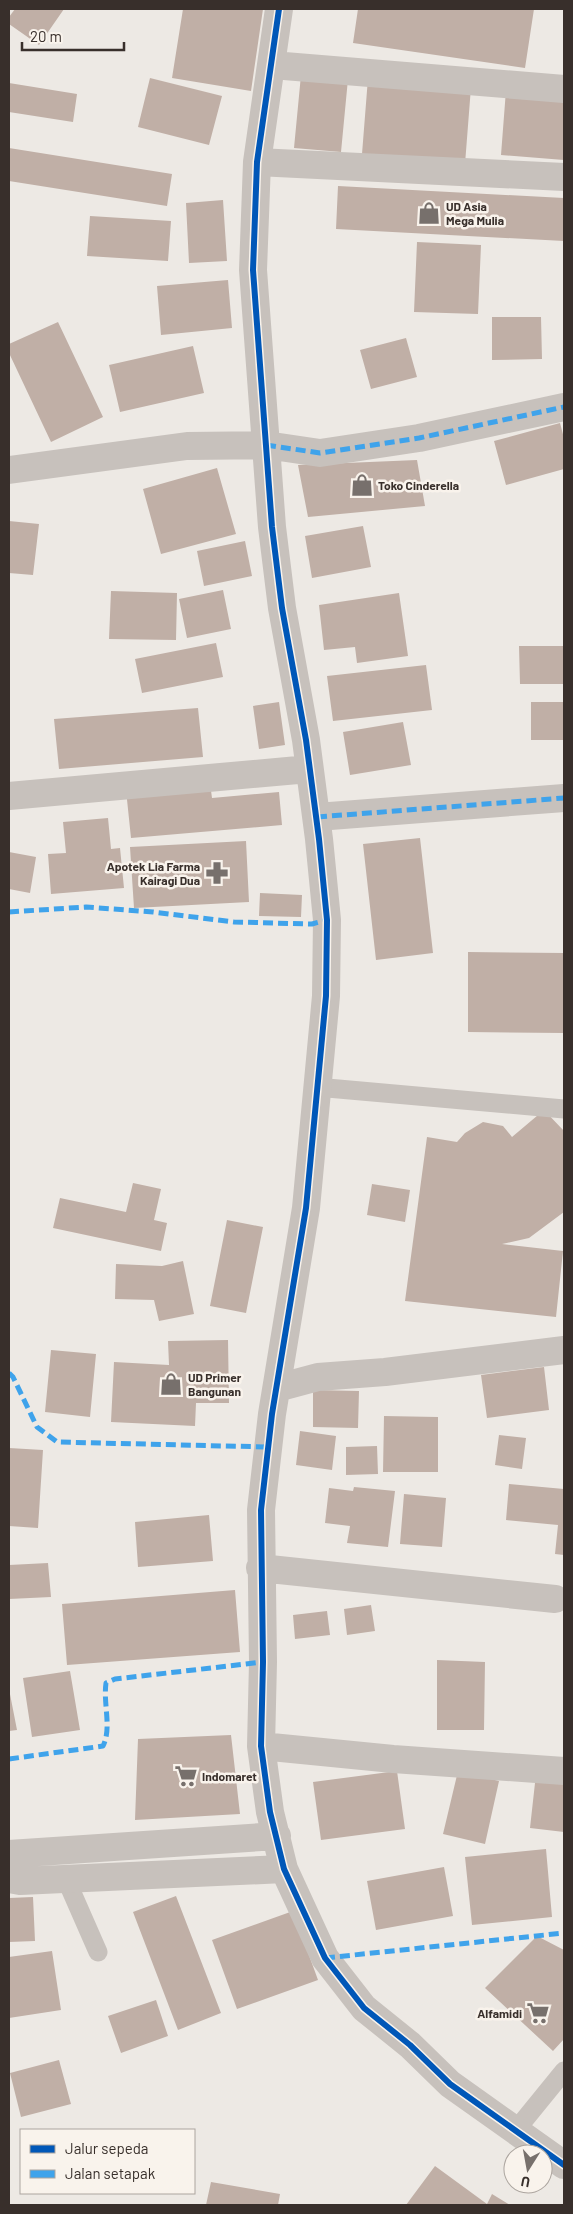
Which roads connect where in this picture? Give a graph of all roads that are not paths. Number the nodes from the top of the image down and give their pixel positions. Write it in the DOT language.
graph roads {
  1 [pos="279,9"];
  2 [pos="272,66"];
  3 [pos="564,90"];
  4 [pos="257,162"];
  5 [pos="564,177"];
  6 [pos="564,407"];
  7 [pos="266,445"];
  8 [pos="9,470"];
  9 [pos="309,769"];
  10 [pos="9,796"];
  11 [pos="564,798"];
  12 [pos="317,817"];
  13 [pos="316,1087"];
  14 [pos="564,1110"];
  15 [pos="564,1350"];
  16 [pos="277,1388"];
  17 [pos="260,1568"];
  18 [pos="555,1599"];
  19 [pos="261,1746"];
  20 [pos="564,1771"];
  21 [pos="277,1836"];
  22 [pos="62,1851"];
  23 [pos="13,1854"];
  24 [pos="284,1869"];
  25 [pos="66,1879"];
  26 [pos="14,1880"];
  27 [pos="98,1952"];
  28 [pos="564,2071"];
  29 [pos="516,2130"];
  30 [pos="564,2165"];
  1 -- 2 [label="street"];
  2 -- 3 [label="street"];
  2 -- 4 [label="street"];
  4 -- 5 [label="street"];
  4 -- 7 [label="street"];
  6 -- 7 [label="street"];
  7 -- 8 [label="street"];
  7 -- 9 [label="street"];
  9 -- 10 [label="street"];
  9 -- 12 [label="street"];
  11 -- 12 [label="street"];
  12 -- 13 [label="street"];
  13 -- 14 [label="lane"];
  13 -- 16 [label="street"];
  15 -- 16 [label="street"];
  16 -- 17 [label="street"];
  17 -- 18 [label="street"];
  17 -- 19 [label="street"];
  19 -- 20 [label="street"];
  19 -- 21 [label="street"];
  21 -- 22 [label="street"];
  21 -- 24 [label="street"];
  22 -- 23 [label="street"];
  22 -- 25 [label="street"];
  23 -- 26 [label="street"];
  24 -- 25 [label="street"];
  24 -- 29 [label="street"];
  25 -- 26 [label="street"];
  25 -- 27 [label="lane"];
  28 -- 29 [label="lane"];
  29 -- 30 [label="street"];
}
